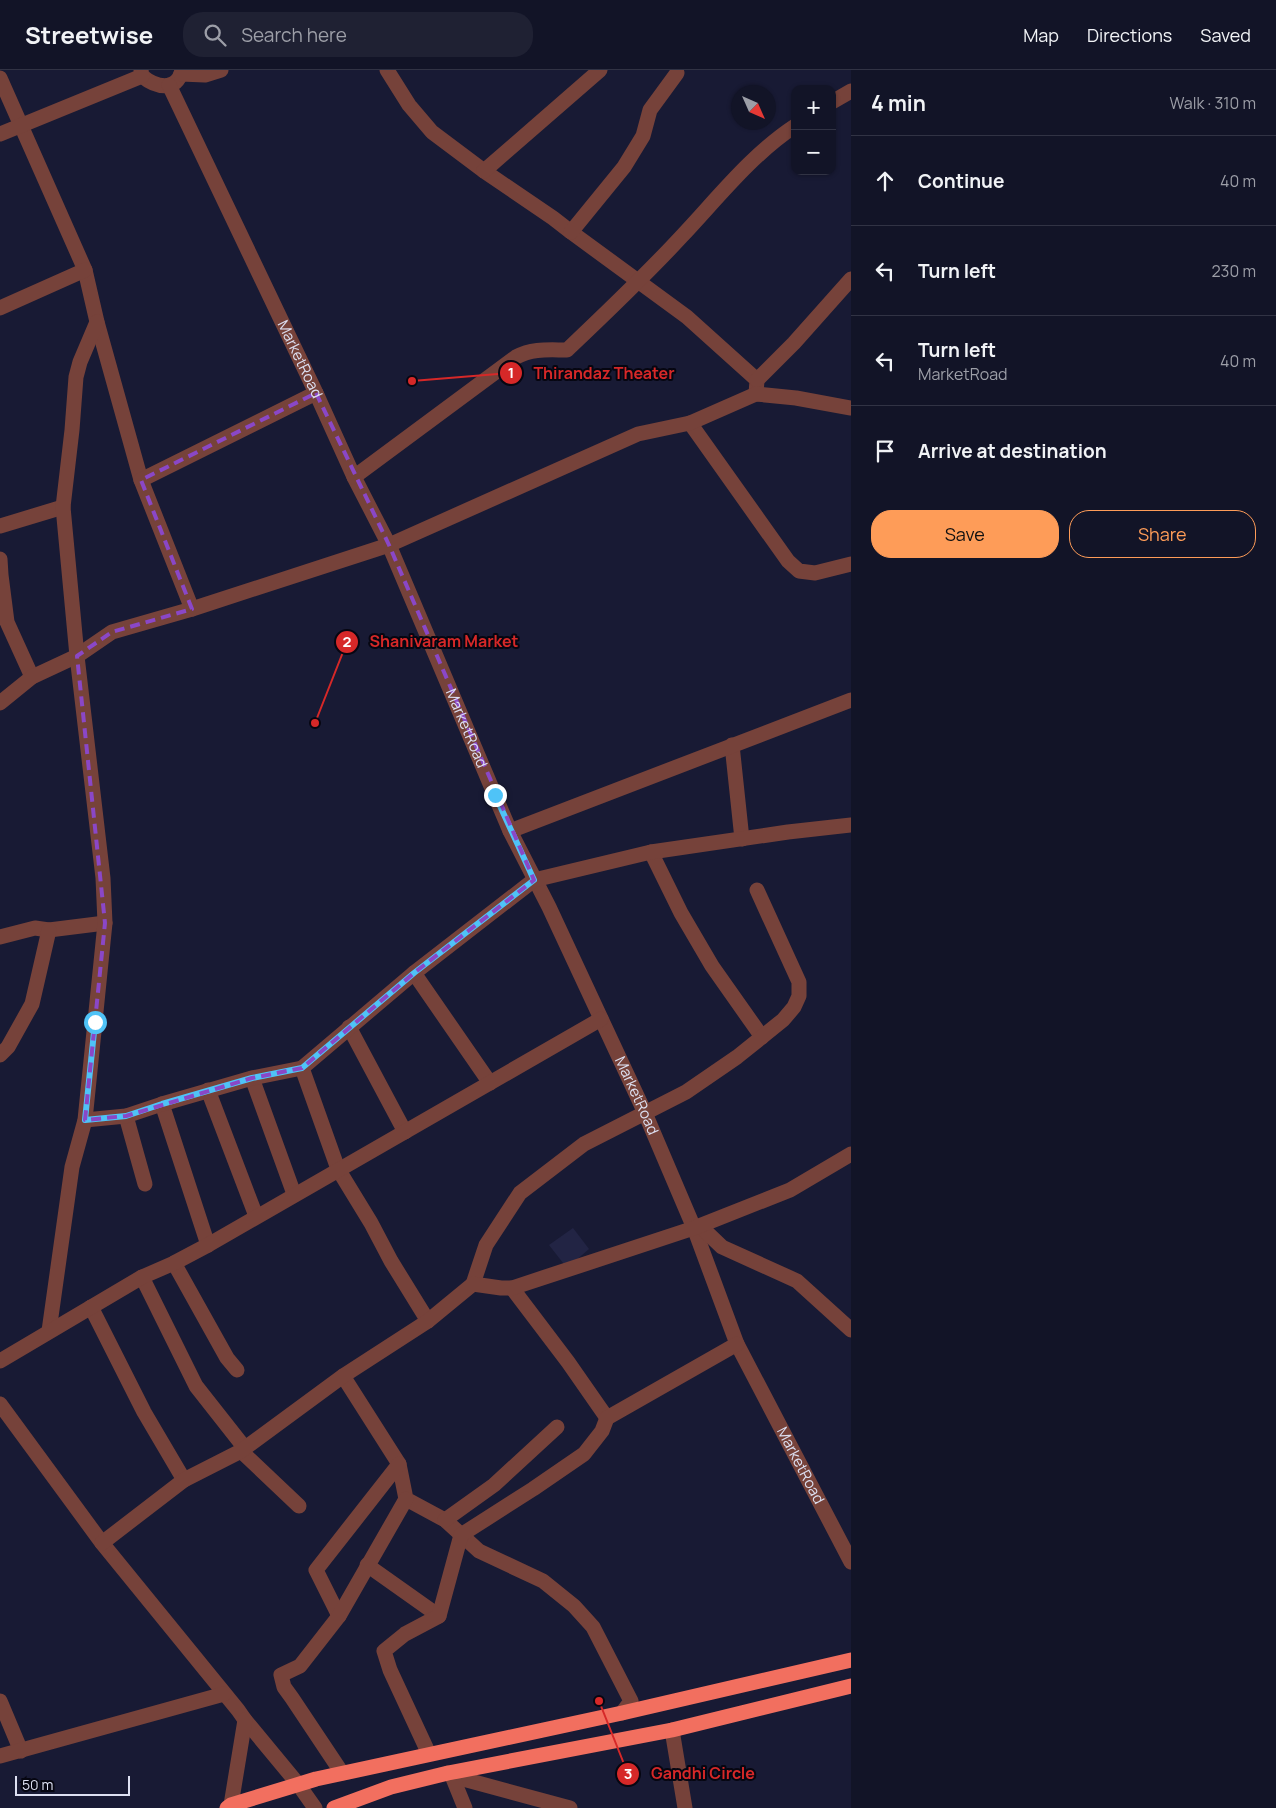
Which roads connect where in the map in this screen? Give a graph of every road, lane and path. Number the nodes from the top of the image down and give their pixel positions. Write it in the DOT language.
graph roads {
  1 [pos="221,70"];
  2 [pos="387,70"];
  3 [pos="600,70"];
  4 [pos="181,72"];
  5 [pos="142,73"];
  6 [pos="677,73"];
  7 [pos="0,78"];
  8 [pos="169,85"];
  9 [pos="851,91"];
  10 [pos="836,100"];
  11 [pos="20,125"];
  12 [pos="791,129"];
  13 [pos="0,134"];
  14 [pos="484,171"];
  15 [pos="571,232"];
  16 [pos="85,270"];
  17 [pos="851,279"];
  18 [pos="640,281"];
  19 [pos="0,308"];
  20 [pos="97,322"];
  21 [pos="756,387"];
  22 [pos="316,393"];
  23 [pos="851,408"];
  24 [pos="690,423"];
  25 [pos="354,477"];
  26 [pos="142,480"];
  27 [pos="63,507"];
  28 [pos="0,526"];
  29 [pos="389,545"];
  30 [pos="0,559"];
  31 [pos="851,564"];
  32 [pos="192,610"];
  33 [pos="78,656"];
  34 [pos="32,677"];
  35 [pos="851,700"];
  36 [pos="0,704"];
  37 [pos="732,745"];
  38 [pos="851,825"];
  39 [pos="510,831"];
  40 [pos="742,839"];
  41 [pos="652,852"];
  42 [pos="534,880"];
  43 [pos="757,890"];
  44 [pos="105,924"];
  45 [pos="49,930"];
  46 [pos="0,938"];
  47 [pos="414,973"];
  48 [pos="601,1019"];
  49 [pos="349,1027"];
  50 [pos="762,1037"];
  51 [pos="0,1055"];
  52 [pos="302,1068"];
  53 [pos="252,1078"];
  54 [pos="490,1083"];
  55 [pos="208,1090"];
  56 [pos="162,1104"];
  57 [pos="645,1113"];
  58 [pos="126,1116"];
  59 [pos="85,1120"];
  60 [pos="405,1132"];
  61 [pos="851,1154"];
  62 [pos="338,1170"];
  63 [pos="145,1184"];
  64 [pos="294,1194"];
  65 [pos="256,1216"];
  66 [pos="697,1227"];
  67 [pos="208,1245"];
  68 [pos="174,1263"];
  69 [pos="142,1277"];
  70 [pos="473,1284"];
  71 [pos="512,1288"];
  72 [pos="91,1307"];
  73 [pos="428,1320"];
  74 [pos="851,1330"];
  75 [pos="49,1331"];
  76 [pos="737,1344"];
  77 [pos="0,1361"];
  78 [pos="237,1370"];
  79 [pos="343,1376"];
  80 [pos="0,1404"];
  81 [pos="607,1418"];
  82 [pos="557,1427"];
  83 [pos="243,1449"];
  84 [pos="398,1464"];
  85 [pos="184,1480"];
  86 [pos="406,1499"];
  87 [pos="300,1506"];
  88 [pos="445,1520"];
  89 [pos="461,1535"];
  90 [pos="102,1543"];
  91 [pos="851,1562"];
  92 [pos="367,1566"];
  93 [pos="339,1616"];
  94 [pos="439,1616"];
  95 [pos="851,1660"];
  96 [pos="851,1686"];
  97 [pos="224,1694"];
  98 [pos="0,1701"];
  99 [pos="622,1713"];
  100 [pos="244,1720"];
  101 [pos="672,1730"];
  102 [pos="21,1751"];
  103 [pos="430,1754"];
  104 [pos="0,1756"];
  105 [pos="342,1773"];
  106 [pos="450,1775"];
  107 [pos="298,1784"];
  108 [pos="229,1807"];
  109 [pos="316,1808"];
  110 [pos="334,1808"];
  111 [pos="465,1808"];
  112 [pos="570,1808"];
  113 [pos="684,1808"];
  1 -- 4 [label="street"];
  2 -- 14 [label="street"];
  3 -- 14 [label="street"];
  4 -- 8 [label="street"];
  5 -- 8 [label="street"];
  5 -- 11 [label="street"];
  6 -- 15 [label="street"];
  7 -- 11 [label="street"];
  8 -- 22 [label="street, MarketRoad"];
  9 -- 10 [label="street"];
  11 -- 13 [label="street"];
  11 -- 16 [label="street"];
  12 -- 18 [label="street"];
  14 -- 15 [label="street"];
  15 -- 18 [label="street"];
  16 -- 19 [label="street"];
  16 -- 20 [label="street"];
  17 -- 21 [label="street"];
  18 -- 21 [label="street"];
  18 -- 25 [label="street"];
  20 -- 26 [label="street"];
  20 -- 27 [label="street"];
  21 -- 23 [label="street"];
  21 -- 24 [label="street"];
  22 -- 25 [label="street, MarketRoad"];
  22 -- 26 [label="street"];
  24 -- 29 [label="street"];
  24 -- 31 [label="street"];
  25 -- 29 [label="street, MarketRoad"];
  26 -- 32 [label="street"];
  27 -- 28 [label="street"];
  27 -- 33 [label="street"];
  29 -- 32 [label="street"];
  29 -- 39 [label="street, MarketRoad"];
  30 -- 34 [label="street"];
  32 -- 33 [label="street"];
  33 -- 34 [label="street"];
  33 -- 44 [label="street"];
  34 -- 36 [label="street"];
  35 -- 37 [label="street"];
  37 -- 39 [label="street"];
  37 -- 40 [label="street"];
  38 -- 40 [label="street"];
  39 -- 42 [label="street, MarketRoad"];
  40 -- 41 [label="street"];
  41 -- 42 [label="street"];
  41 -- 50 [label="street"];
  42 -- 47 [label="street"];
  42 -- 48 [label="street, MarketRoad"];
  43 -- 50 [label="street"];
  44 -- 45 [label="street"];
  44 -- 59 [label="street"];
  45 -- 46 [label="street"];
  45 -- 51 [label="street"];
  47 -- 49 [label="street"];
  47 -- 54 [label="street"];
  48 -- 54 [label="street"];
  48 -- 57 [label="street, MarketRoad"];
  49 -- 52 [label="street"];
  49 -- 60 [label="street"];
  50 -- 57 [label="street"];
  52 -- 53 [label="street"];
  52 -- 62 [label="street"];
  53 -- 55 [label="street"];
  53 -- 64 [label="street"];
  54 -- 60 [label="street"];
  55 -- 56 [label="street"];
  55 -- 65 [label="street"];
  56 -- 58 [label="street"];
  56 -- 67 [label="street"];
  57 -- 66 [label="street, MarketRoad"];
  57 -- 70 [label="street"];
  58 -- 59 [label="street"];
  58 -- 63 [label="street"];
  59 -- 75 [label="street"];
  60 -- 62 [label="street"];
  61 -- 66 [label="street"];
  62 -- 64 [label="street"];
  62 -- 73 [label="street"];
  64 -- 65 [label="street"];
  65 -- 67 [label="street"];
  66 -- 71 [label="street"];
  66 -- 74 [label="street"];
  66 -- 76 [label="street, MarketRoad"];
  67 -- 68 [label="street"];
  68 -- 69 [label="street"];
  68 -- 78 [label="street"];
  69 -- 72 [label="street"];
  69 -- 83 [label="street"];
  70 -- 71 [label="street"];
  70 -- 73 [label="street"];
  71 -- 81 [label="street"];
  72 -- 75 [label="street"];
  72 -- 85 [label="street"];
  73 -- 79 [label="street"];
  75 -- 77 [label="street"];
  76 -- 81 [label="street"];
  76 -- 91 [label="street, MarketRoad"];
  79 -- 83 [label="street"];
  79 -- 84 [label="street"];
  80 -- 90 [label="street"];
  81 -- 89 [label="street"];
  82 -- 88 [label="street"];
  83 -- 85 [label="street"];
  83 -- 87 [label="street"];
  84 -- 86 [label="street"];
  84 -- 93 [label="street"];
  85 -- 90 [label="street"];
  86 -- 88 [label="street"];
  86 -- 92 [label="street"];
  88 -- 89 [label="street"];
  89 -- 94 [label="street"];
  89 -- 99 [label="street"];
  90 -- 97 [label="street"];
  92 -- 93 [label="street"];
  92 -- 94 [label="street"];
  93 -- 105 [label="street"];
  94 -- 103 [label="street"];
  95 -- 99 [label="highway"];
  96 -- 101 [label="highway"];
  97 -- 100 [label="street"];
  97 -- 102 [label="street"];
  98 -- 102 [label="street"];
  99 -- 103 [label="highway"];
  100 -- 107 [label="street"];
  100 -- 108 [label="street"];
  101 -- 106 [label="highway"];
  101 -- 113 [label="street"];
  102 -- 104 [label="street"];
  103 -- 105 [label="highway"];
  105 -- 107 [label="highway"];
  106 -- 110 [label="highway"];
  106 -- 111 [label="street"];
  106 -- 112 [label="street"];
  107 -- 108 [label="highway"];
  107 -- 109 [label="street"];
}
